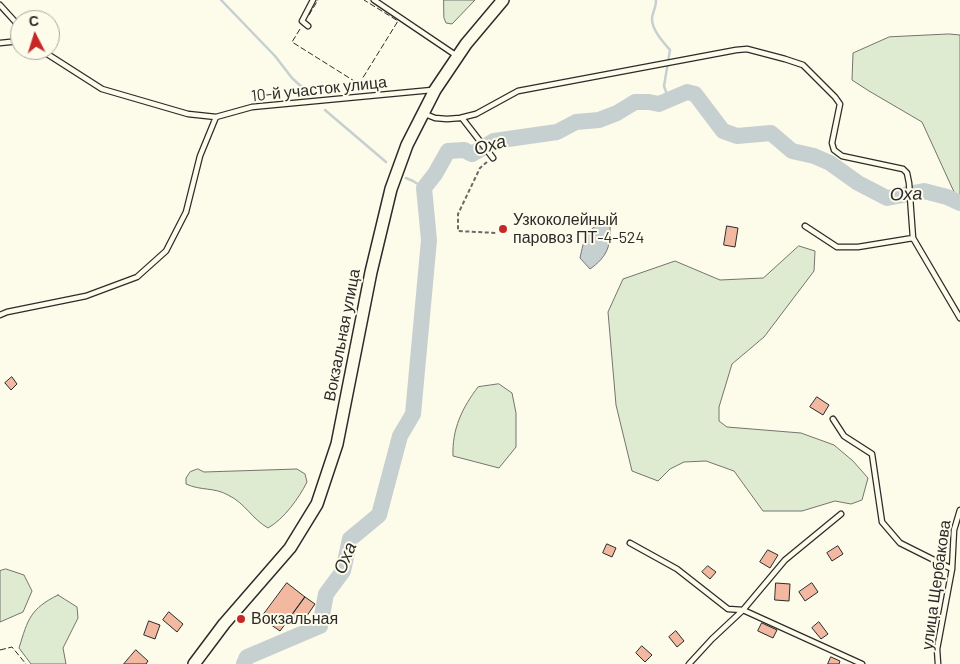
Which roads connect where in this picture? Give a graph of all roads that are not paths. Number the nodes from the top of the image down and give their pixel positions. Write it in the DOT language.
graph roads {
  1 [pos="313,0"];
  2 [pos="374,0"];
  3 [pos="503,0"];
  4 [pos="0,5"];
  5 [pos="10,16"];
  6 [pos="308,26"];
  7 [pos="458,56"];
  8 [pos="57,60"];
  9 [pos="435,90"];
  10 [pos="423,113"];
  11 [pos="216,118"];
  12 [pos="462,118"];
  13 [pos="491,156"];
  14 [pos="805,226"];
  15 [pos="913,238"];
  16 [pos="0,315"];
  17 [pos="960,318"];
  18 [pos="833,419"];
  19 [pos="960,510"];
  20 [pos="841,514"];
  21 [pos="630,543"];
  22 [pos="952,569"];
  23 [pos="743,610"];
  24 [pos="194,664"];
  25 [pos="689,664"];
  26 [pos="862,664"];
  27 [pos="938,664"];
  1 -- 6 [label="lane"];
  2 -- 7 [label="lane"];
  3 -- 7 [label="street, Вокзальная улица"];
  4 -- 5 [label="lane"];
  7 -- 9 [label="street, Вокзальная улица"];
  8 -- 11 [label="lane, 10-й участок улица"];
  9 -- 10 [label="street, Вокзальная улица"];
  9 -- 11 [label="lane, 10-й участок улица"];
  10 -- 12 [label="lane"];
  10 -- 24 [label="street, Вокзальная улица"];
  11 -- 16 [label="lane"];
  12 -- 13 [label="lane"];
  12 -- 15 [label="lane"];
  14 -- 15 [label="lane"];
  15 -- 17 [label="lane"];
  18 -- 22 [label="lane"];
  19 -- 22 [label="lane, улица Щербакова"];
  20 -- 23 [label="lane"];
  21 -- 23 [label="lane"];
  22 -- 27 [label="lane, улица Щербакова"];
  23 -- 25 [label="lane"];
  23 -- 26 [label="lane"];
}
